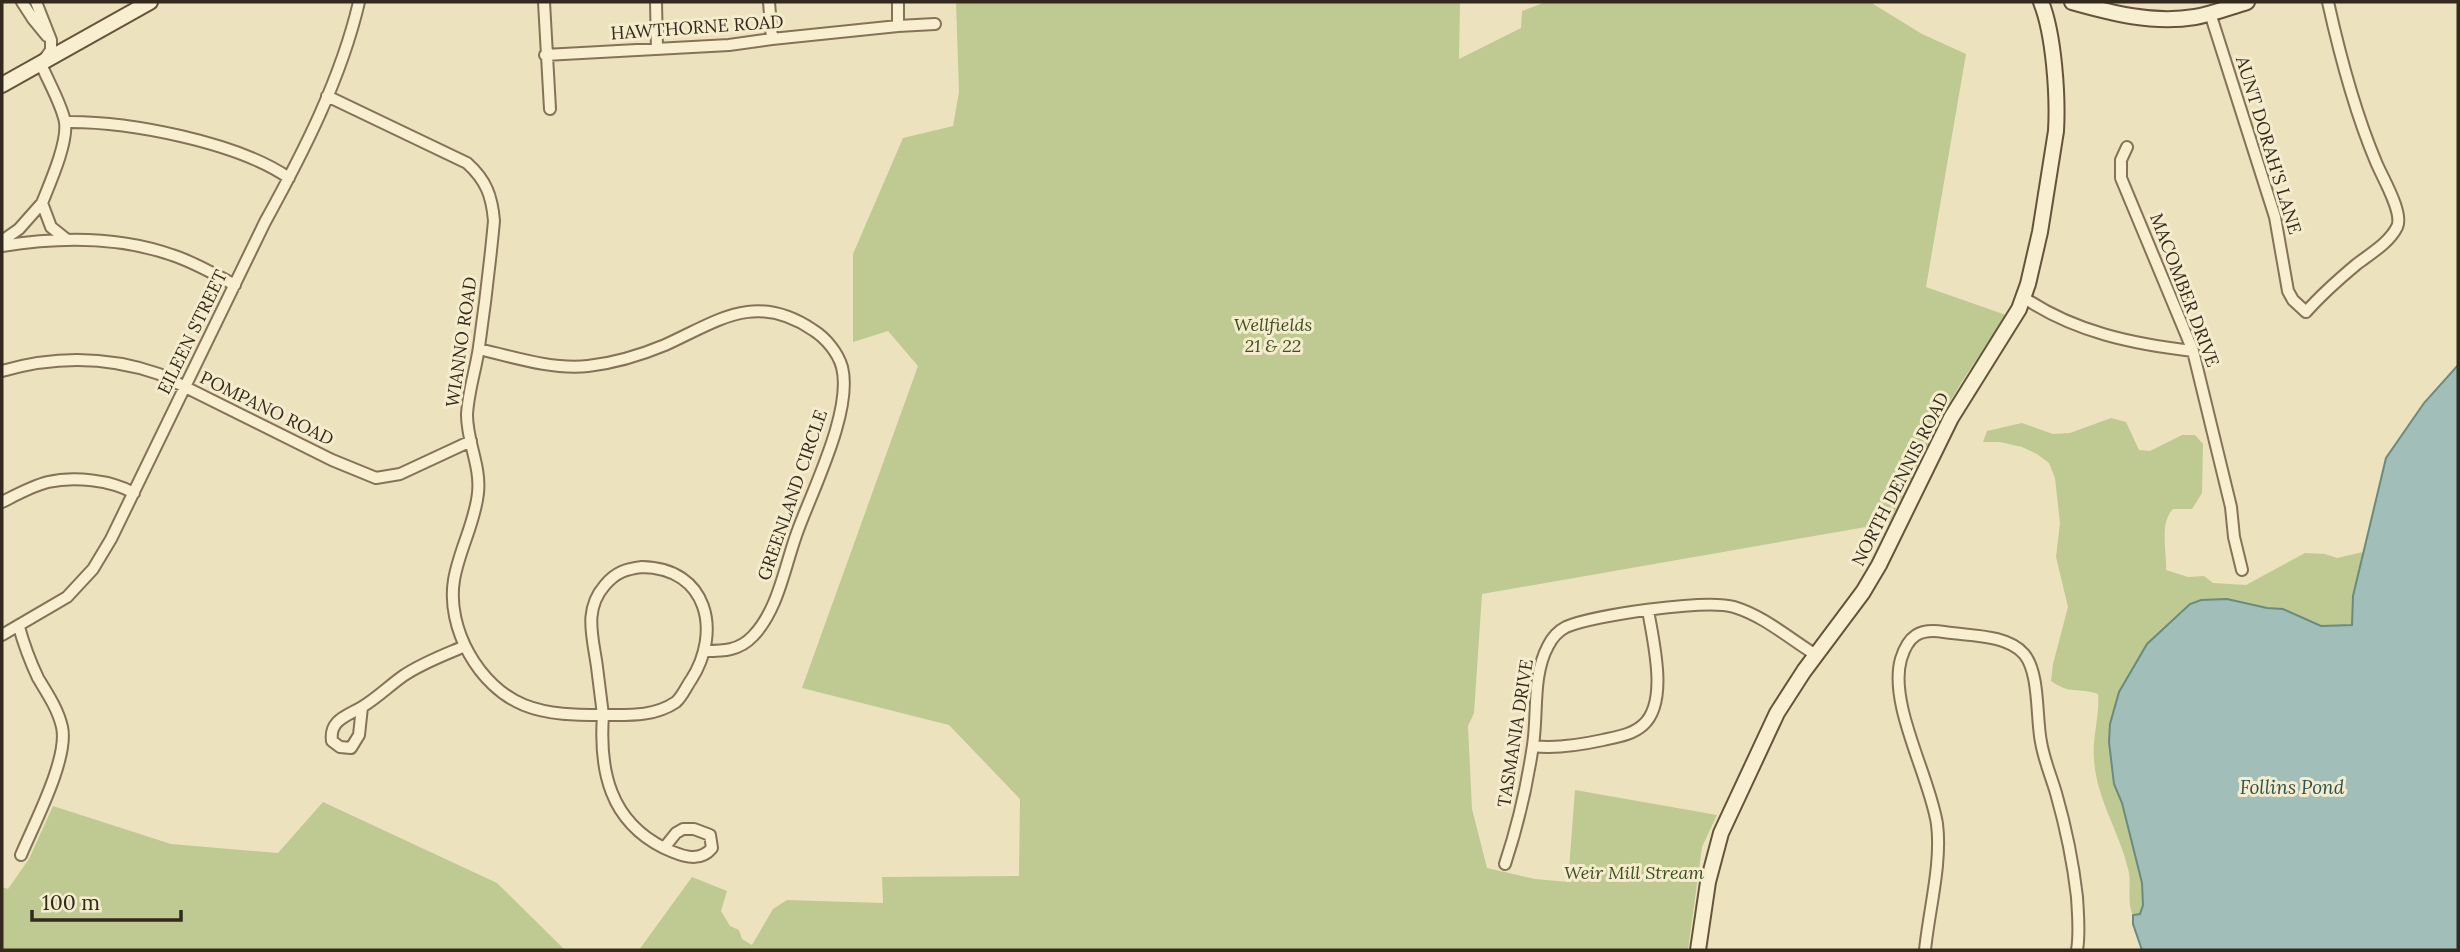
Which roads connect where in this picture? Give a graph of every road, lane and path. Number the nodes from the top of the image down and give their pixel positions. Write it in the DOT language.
graph roads {
  1 [pos="22,2"];
  2 [pos="36,2"];
  3 [pos="150,2"];
  4 [pos="359,2"];
  5 [pos="544,2"];
  6 [pos="656,2"];
  7 [pos="769,2"];
  8 [pos="898,2"];
  9 [pos="2041,2"];
  10 [pos="2071,2"];
  11 [pos="2247,2"];
  12 [pos="2328,2"];
  13 [pos="2210,13"];
  14 [pos="934,24"];
  15 [pos="898,26"];
  16 [pos="772,38"];
  17 [pos="51,40"];
  18 [pos="657,49"];
  19 [pos="545,55"];
  20 [pos="41,64"];
  21 [pos="2,85"];
  22 [pos="327,96"];
  23 [pos="550,109"];
  24 [pos="65,122"];
  25 [pos="2126,148"];
  26 [pos="289,178"];
  27 [pos="42,203"];
  28 [pos="66,239"];
  29 [pos="2,243"];
  30 [pos="234,285"];
  31 [pos="2023,297"];
  32 [pos="479,349"];
  33 [pos="2193,351"];
  34 [pos="2,371"];
  35 [pos="185,387"];
  36 [pos="471,442"];
  37 [pos="135,493"];
  38 [pos="2,502"];
  39 [pos="2242,570"];
  40 [pos="1648,610"];
  41 [pos="19,627"];
  42 [pos="2,635"];
  43 [pos="466,646"];
  44 [pos="705,651"];
  45 [pos="1816,655"];
  46 [pos="362,707"];
  47 [pos="603,715"];
  48 [pos="1533,746"];
  49 [pos="664,848"];
  50 [pos="21,855"];
  51 [pos="1505,864"];
  52 [pos="1699,950"];
  53 [pos="1925,950"];
  54 [pos="2077,950"];
  1 -- 17 [label="street"];
  2 -- 17 [label="street"];
  3 -- 20 [label="main road"];
  4 -- 22 [label="street, EILEEN STREET"];
  5 -- 19 [label="street"];
  6 -- 18 [label="street"];
  7 -- 16 [label="street"];
  8 -- 15 [label="street"];
  9 -- 31 [label="main road, NORTH DENNIS ROAD"];
  10 -- 13 [label="main road"];
  11 -- 13 [label="main road"];
  12 -- 13 [label="street, AUNT DORAH'S LANE"];
  14 -- 15 [label="street, HAWTHORNE ROAD"];
  15 -- 16 [label="street, HAWTHORNE ROAD"];
  16 -- 18 [label="street, HAWTHORNE ROAD"];
  17 -- 20 [label="street"];
  18 -- 19 [label="street, HAWTHORNE ROAD"];
  19 -- 23 [label="street"];
  20 -- 21 [label="main road"];
  20 -- 24 [label="street"];
  22 -- 26 [label="street, EILEEN STREET"];
  22 -- 32 [label="street, WIANNO ROAD"];
  24 -- 26 [label="street"];
  24 -- 27 [label="street"];
  25 -- 33 [label="street, MACOMBER DRIVE"];
  26 -- 30 [label="street, EILEEN STREET"];
  27 -- 28 [label="street"];
  27 -- 29 [label="street"];
  28 -- 29 [label="street"];
  28 -- 30 [label="street"];
  30 -- 35 [label="street, EILEEN STREET"];
  31 -- 33 [label="street"];
  31 -- 45 [label="main road, NORTH DENNIS ROAD"];
  32 -- 36 [label="street, WIANNO ROAD"];
  32 -- 44 [label="street, GREENLAND CIRCLE"];
  33 -- 39 [label="street, MACOMBER DRIVE"];
  34 -- 35 [label="street, POMPANO ROAD"];
  35 -- 36 [label="street, POMPANO ROAD"];
  35 -- 37 [label="street, EILEEN STREET"];
  36 -- 43 [label="street, WIANNO ROAD"];
  37 -- 38 [label="street"];
  37 -- 41 [label="street, EILEEN STREET"];
  40 -- 45 [label="street, TASMANIA DRIVE"];
  40 -- 48 [label="street, TASMANIA DRIVE"];
  40 -- 48 [label="street"];
  41 -- 42 [label="street, EILEEN STREET"];
  41 -- 50 [label="street"];
  43 -- 46 [label="street"];
  43 -- 47 [label="street, WIANNO ROAD"];
  44 -- 47 [label="street, WIANNO ROAD"];
  44 -- 47 [label="street, WIANNO ROAD"];
  45 -- 52 [label="main road, NORTH DENNIS ROAD"];
  47 -- 49 [label="street, WIANNO ROAD"];
  48 -- 51 [label="street, TASMANIA DRIVE"];
  53 -- 54 [label="street"];
}
